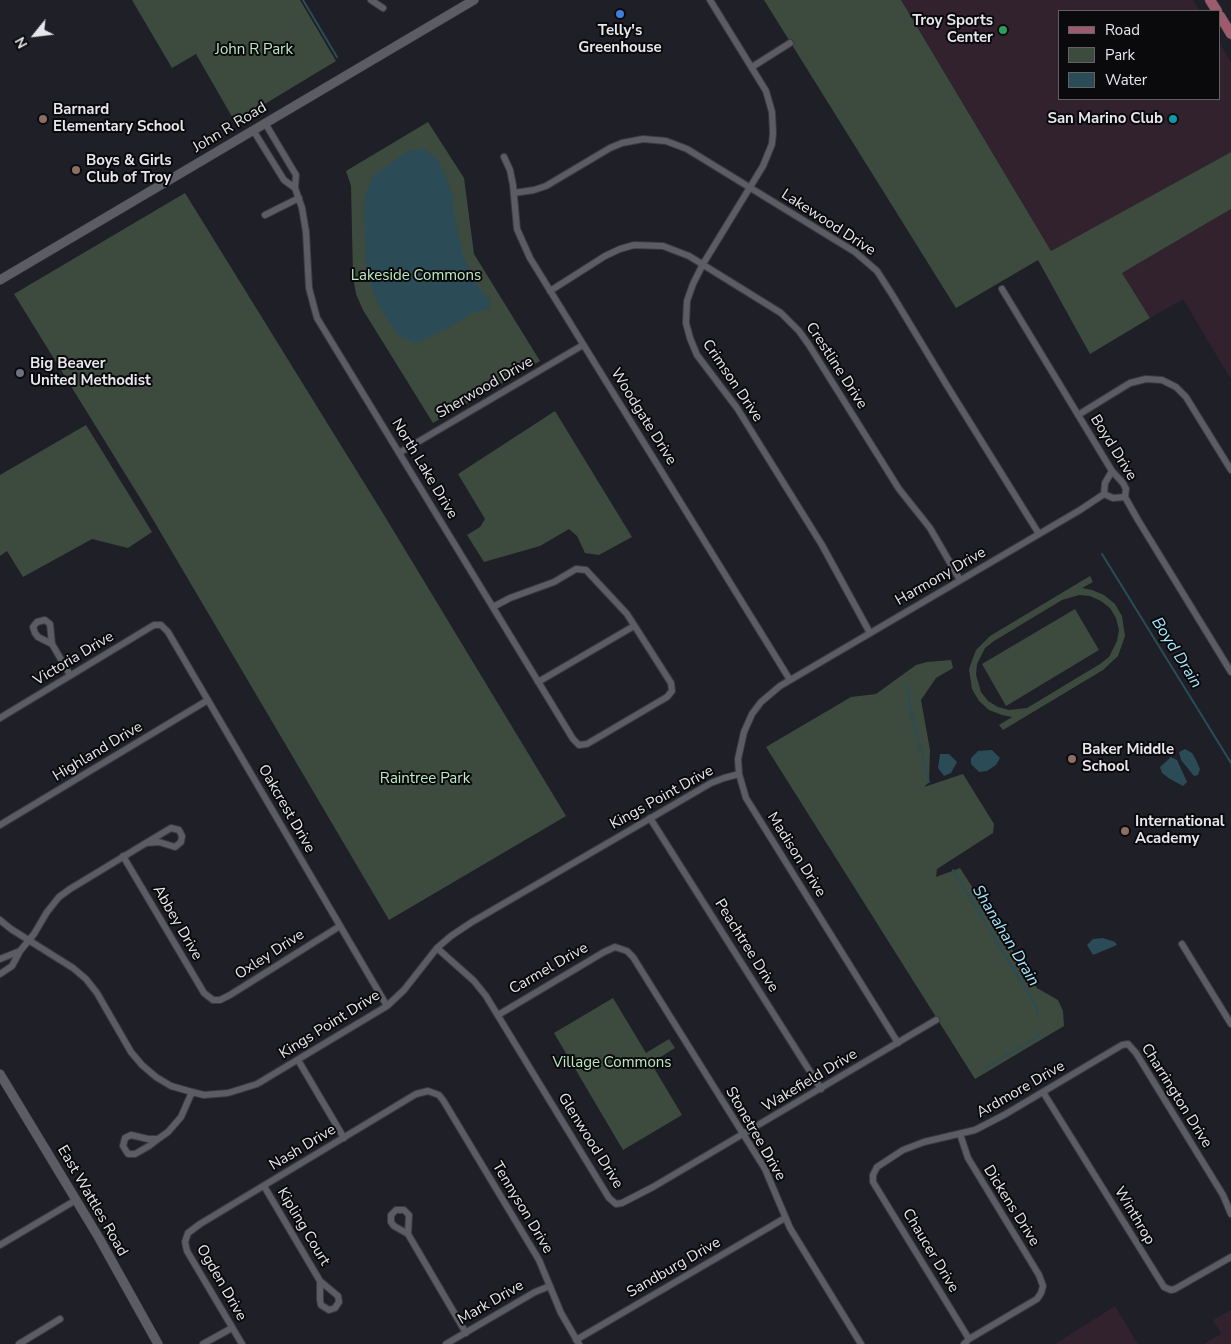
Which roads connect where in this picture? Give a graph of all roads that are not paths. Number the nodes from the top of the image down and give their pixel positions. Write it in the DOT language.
graph roads {
  1 [pos="371,0"];
  2 [pos="474,0"];
  3 [pos="710,0"];
  4 [pos="383,8"];
  5 [pos="1221,18"];
  6 [pos="1231,34"];
  7 [pos="790,43"];
  8 [pos="752,67"];
  9 [pos="265,123"];
  10 [pos="253,130"];
  11 [pos="504,157"];
  12 [pos="295,188"];
  13 [pos="750,188"];
  14 [pos="514,193"];
  15 [pos="299,198"];
  16 [pos="265,214"];
  17 [pos="703,264"];
  18 [pos="0,280"];
  19 [pos="1002,289"];
  20 [pos="550,291"];
  21 [pos="583,345"];
  22 [pos="1078,415"];
  23 [pos="399,453"];
  24 [pos="1231,470"];
  25 [pos="1112,471"];
  26 [pos="1104,494"];
  27 [pos="1125,497"];
  28 [pos="1039,534"];
  29 [pos="960,580"];
  30 [pos="493,607"];
  31 [pos="161,625"];
  32 [pos="634,626"];
  33 [pos="870,633"];
  34 [pos="52,644"];
  35 [pos="1231,672"];
  36 [pos="70,676"];
  37 [pos="790,680"];
  38 [pos="538,682"];
  39 [pos="208,700"];
  40 [pos="0,718"];
  41 [pos="739,774"];
  42 [pos="650,818"];
  43 [pos="0,825"];
  44 [pos="146,843"];
  45 [pos="123,856"];
  46 [pos="0,920"];
  47 [pos="340,926"];
  48 [pos="29,940"];
  49 [pos="1182,944"];
  50 [pos="437,948"];
  51 [pos="615,948"];
  52 [pos="20,951"];
  53 [pos="0,960"];
  54 [pos="0,974"];
  55 [pos="213,1000"];
  56 [pos="387,1006"];
  57 [pos="498,1015"];
  58 [pos="936,1020"];
  59 [pos="1231,1024"];
  60 [pos="898,1043"];
  61 [pos="1128,1044"];
  62 [pos="298,1060"];
  63 [pos="0,1074"];
  64 [pos="821,1089"];
  65 [pos="432,1091"];
  66 [pos="192,1092"];
  67 [pos="1043,1092"];
  68 [pos="743,1134"];
  69 [pos="960,1134"];
  70 [pos="344,1138"];
  71 [pos="158,1139"];
  72 [pos="873,1175"];
  73 [pos="264,1186"];
  74 [pos="76,1200"];
  75 [pos="616,1204"];
  76 [pos="1231,1214"];
  77 [pos="785,1218"];
  78 [pos="188,1233"];
  79 [pos="408,1234"];
  80 [pos="0,1245"];
  81 [pos="1231,1257"];
  82 [pos="320,1281"];
  83 [pos="550,1286"];
  84 [pos="60,1320"];
  85 [pos="232,1328"];
  86 [pos="466,1333"];
  87 [pos="578,1342"];
  88 [pos="967,1342"];
  89 [pos="19,1344"];
  90 [pos="158,1344"];
  91 [pos="204,1344"];
  92 [pos="242,1344"];
  93 [pos="446,1344"];
  94 [pos="861,1344"];
  1 -- 4 [label="street"];
  2 -- 9 [label="main road, John R Road"];
  3 -- 8 [label="street, Crimson Drive"];
  5 -- 6 [label="main road"];
  7 -- 8 [label="street"];
  8 -- 13 [label="street, Crimson Drive"];
  9 -- 10 [label="main road, John R Road"];
  9 -- 12 [label="street, North Lake Drive"];
  10 -- 12 [label="street, North Lake Drive"];
  10 -- 18 [label="main road, John R Road"];
  11 -- 14 [label="street, Woodgate Drive"];
  12 -- 15 [label="street, North Lake Drive"];
  13 -- 14 [label="street, Lakewood Drive"];
  13 -- 17 [label="street, Crimson Drive"];
  13 -- 28 [label="street, Lakewood Drive"];
  14 -- 20 [label="street, Woodgate Drive"];
  15 -- 16 [label="street"];
  15 -- 23 [label="street, North Lake Drive"];
  17 -- 20 [label="street, Crestline Drive"];
  17 -- 29 [label="street, Crestline Drive"];
  17 -- 33 [label="street, Crimson Drive"];
  19 -- 22 [label="street, Boyd Drive"];
  20 -- 21 [label="street, Woodgate Drive"];
  21 -- 23 [label="street, Sherwood Drive"];
  21 -- 37 [label="street, Woodgate Drive"];
  22 -- 24 [label="street"];
  22 -- 25 [label="street, Boyd Drive"];
  23 -- 30 [label="street, North Lake Drive"];
  25 -- 26 [label="street"];
  25 -- 27 [label="street, Boyd Drive"];
  26 -- 27 [label="street"];
  26 -- 28 [label="street, Harmony Drive"];
  27 -- 35 [label="street, Boyd Drive"];
  28 -- 29 [label="street, Harmony Drive"];
  29 -- 33 [label="street, Harmony Drive"];
  30 -- 32 [label="street"];
  30 -- 38 [label="street, North Lake Drive"];
  31 -- 36 [label="street, Victoria Drive"];
  31 -- 39 [label="street, Oakcrest Drive"];
  32 -- 38 [label="street"];
  32 -- 38 [label="street, North Lake Drive"];
  33 -- 37 [label="street, Harmony Drive"];
  34 -- 36 [label="street"];
  36 -- 40 [label="street, Victoria Drive"];
  37 -- 41 [label="street, Madison Drive"];
  39 -- 43 [label="street, Highland Drive"];
  39 -- 47 [label="street, Oakcrest Drive"];
  41 -- 42 [label="street, Kings Point Drive"];
  41 -- 60 [label="street, Madison Drive"];
  42 -- 50 [label="street, Kings Point Drive"];
  42 -- 64 [label="street, Peachtree Drive"];
  44 -- 44 [label="street"];
  44 -- 45 [label="street"];
  45 -- 48 [label="street"];
  45 -- 55 [label="street, Abbey Drive"];
  46 -- 48 [label="street, Kings Point Drive"];
  47 -- 55 [label="street, Oxley Drive"];
  47 -- 56 [label="street, Oakcrest Drive"];
  48 -- 52 [label="street"];
  48 -- 66 [label="street, Kings Point Drive"];
  49 -- 59 [label="street"];
  50 -- 56 [label="street, Kings Point Drive"];
  50 -- 57 [label="street, Glenwood Drive"];
  51 -- 57 [label="street, Carmel Drive"];
  51 -- 68 [label="street, Stonetree Drive"];
  52 -- 53 [label="street"];
  52 -- 54 [label="street"];
  56 -- 62 [label="street, Kings Point Drive"];
  57 -- 75 [label="street, Glenwood Drive"];
  58 -- 60 [label="street, Wakefield Drive"];
  60 -- 64 [label="street, Wakefield Drive"];
  61 -- 67 [label="street, Ardmore Drive"];
  61 -- 76 [label="street, Charrington Drive"];
  62 -- 66 [label="street, Kings Point Drive"];
  62 -- 70 [label="street"];
  63 -- 74 [label="main road, East Wattles Road"];
  64 -- 68 [label="street, Wakefield Drive"];
  65 -- 70 [label="street, Nash Drive"];
  65 -- 83 [label="street, Tennyson Drive"];
  66 -- 71 [label="street"];
  67 -- 69 [label="street, Ardmore Drive"];
  67 -- 81 [label="street, Winthrop"];
  68 -- 75 [label="street, Wakefield Drive"];
  68 -- 77 [label="street, Stonetree Drive"];
  69 -- 72 [label="street, Ardmore Drive"];
  69 -- 88 [label="street, Dickens Drive"];
  70 -- 73 [label="street, Nash Drive"];
  71 -- 71 [label="street"];
  72 -- 88 [label="street, Chaucer Drive"];
  73 -- 78 [label="street, Nash Drive"];
  73 -- 82 [label="street, Kipling Court"];
  74 -- 80 [label="street"];
  74 -- 90 [label="main road, East Wattles Road"];
  77 -- 87 [label="street, Sandburg Drive"];
  77 -- 94 [label="street, Stonetree Drive"];
  78 -- 85 [label="street, Ogden Drive"];
  79 -- 86 [label="street"];
  83 -- 86 [label="street, Mark Drive"];
  83 -- 87 [label="street, Tennyson Drive"];
  84 -- 89 [label="street"];
  85 -- 91 [label="street"];
  85 -- 92 [label="street, Ogden Drive"];
  86 -- 93 [label="street, Mark Drive"];
}
